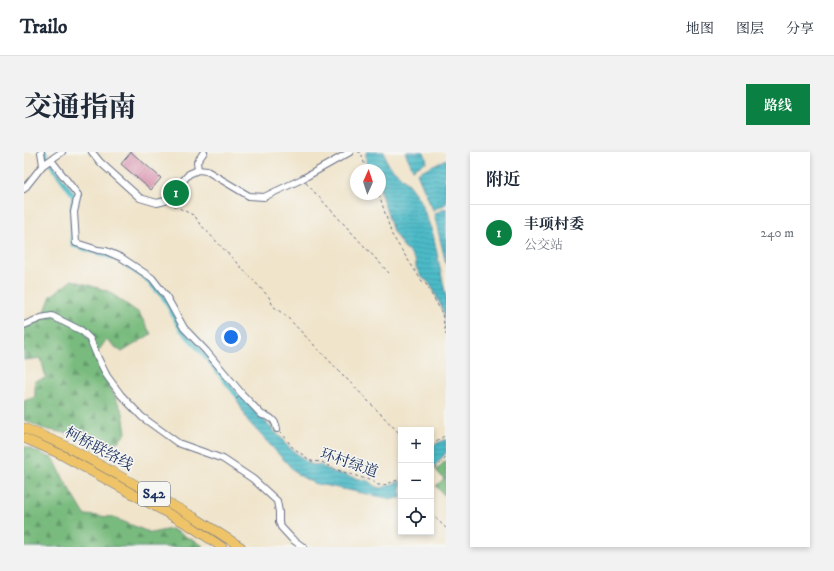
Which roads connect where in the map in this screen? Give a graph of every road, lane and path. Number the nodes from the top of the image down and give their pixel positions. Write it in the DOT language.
graph roads {
  1 [pos="41,152"];
  2 [pos="62,152"];
  3 [pos="92,152"];
  4 [pos="204,152"];
  5 [pos="350,152"];
  6 [pos="358,152"];
  7 [pos="51,160"];
  8 [pos="364,164"];
  9 [pos="43,165"];
  10 [pos="198,170"];
  11 [pos="302,179"];
  12 [pos="24,189"];
  13 [pos="381,200"];
  14 [pos="165,201"];
  15 [pos="389,273"];
  16 [pos="24,325"];
  17 [pos="446,335"];
  18 [pos="24,428"];
  19 [pos="277,429"];
  20 [pos="398,432"];
  21 [pos="446,435"];
  22 [pos="24,438"];
  23 [pos="434,442"];
  24 [pos="446,458"];
  25 [pos="434,470"];
  26 [pos="398,480"];
  27 [pos="434,517"];
  28 [pos="446,528"];
  29 [pos="222,547"];
  30 [pos="241,547"];
  31 [pos="303,547"];
  1 -- 9 [label="street"];
  2 -- 7 [label="street"];
  3 -- 14 [label="street"];
  4 -- 10 [label="street"];
  5 -- 11 [label="street"];
  6 -- 8 [label="path"];
  7 -- 9 [label="street"];
  7 -- 19 [label="street"];
  9 -- 12 [label="street"];
  10 -- 11 [label="street"];
  10 -- 14 [label="street"];
  11 -- 15 [label="path"];
  13 -- 17 [label="path"];
  14 -- 20 [label="path"];
  16 -- 31 [label="street"];
  18 -- 30 [label="highway, 柯桥联络线 / S42"];
  19 -- 26 [label="path, 环村绿道"];
  21 -- 23 [label="path"];
  22 -- 29 [label="highway, 柯桥联络线 / S42"];
  24 -- 25 [label="path"];
  27 -- 28 [label="path"];
}
